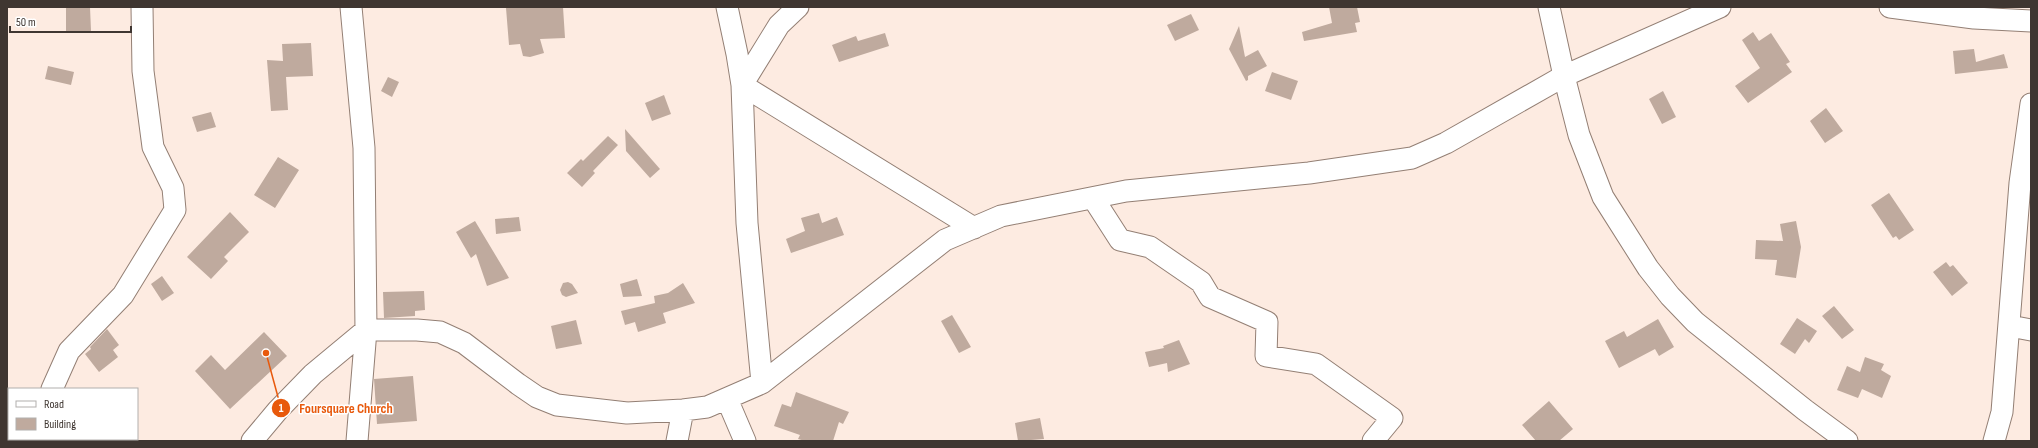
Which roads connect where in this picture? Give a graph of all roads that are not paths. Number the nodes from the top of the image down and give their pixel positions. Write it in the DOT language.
graph roads {
  1 [pos="142,7"];
  2 [pos="351,7"];
  3 [pos="726,7"];
  4 [pos="798,7"];
  5 [pos="1549,7"];
  6 [pos="1720,7"];
  7 [pos="1890,7"];
  8 [pos="2031,21"];
  9 [pos="1564,76"];
  10 [pos="742,85"];
  11 [pos="2031,104"];
  12 [pos="2025,184"];
  13 [pos="1092,198"];
  14 [pos="974,228"];
  15 [pos="2010,326"];
  16 [pos="366,330"];
  17 [pos="2031,330"];
  18 [pos="762,383"];
  19 [pos="52,388"];
  20 [pos="727,399"];
  21 [pos="683,410"];
  22 [pos="252,441"];
  23 [pos="357,441"];
  24 [pos="676,441"];
  25 [pos="745,441"];
  26 [pos="1373,441"];
  27 [pos="1847,441"];
  28 [pos="1994,441"];
  1 -- 19 [label="street"];
  2 -- 16 [label="street"];
  3 -- 10 [label="street"];
  4 -- 10 [label="street"];
  5 -- 9 [label="street"];
  6 -- 9 [label="street"];
  7 -- 8 [label="street"];
  9 -- 13 [label="street"];
  9 -- 27 [label="street"];
  10 -- 14 [label="street"];
  10 -- 18 [label="street"];
  11 -- 12 [label="street"];
  12 -- 15 [label="street"];
  13 -- 14 [label="street"];
  13 -- 26 [label="street"];
  14 -- 18 [label="street"];
  15 -- 17 [label="street"];
  15 -- 28 [label="street"];
  16 -- 21 [label="street"];
  16 -- 22 [label="street"];
  16 -- 23 [label="street"];
  18 -- 20 [label="street"];
  20 -- 21 [label="street"];
  20 -- 25 [label="street"];
  21 -- 24 [label="street"];
}
